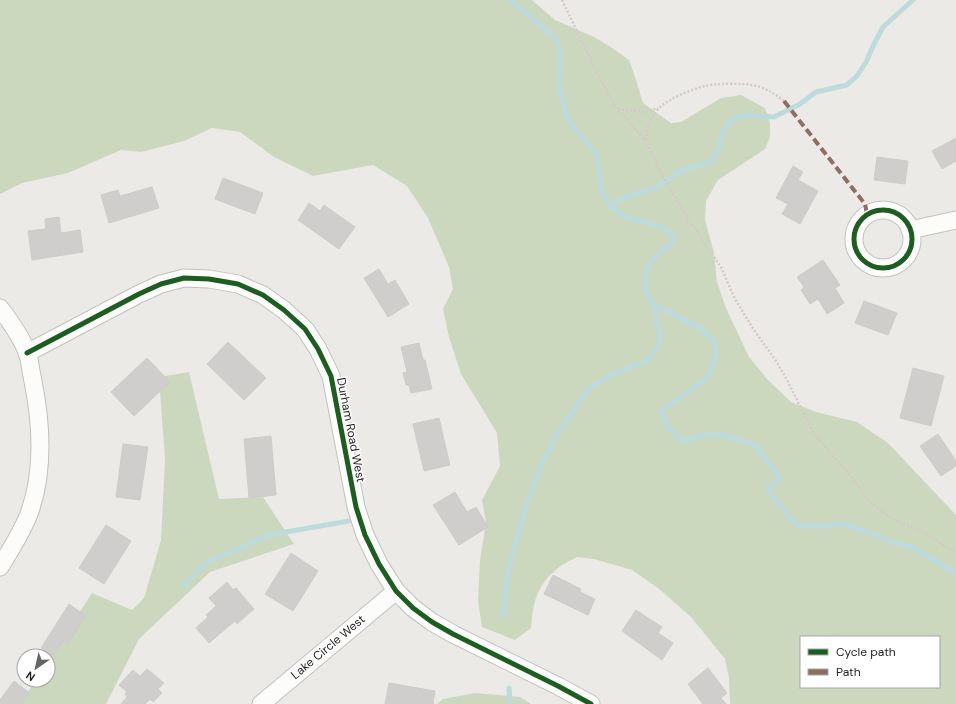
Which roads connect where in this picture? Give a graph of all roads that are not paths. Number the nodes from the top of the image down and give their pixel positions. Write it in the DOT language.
graph roads {
  1 [pos="956,220"];
  2 [pos="910,230"];
  3 [pos="0,308"];
  4 [pos="27,352"];
  5 [pos="0,567"];
  6 [pos="396,591"];
  7 [pos="261,704"];
  8 [pos="592,704"];
  1 -- 2 [label="street"];
  3 -- 4 [label="street"];
  4 -- 5 [label="street"];
  4 -- 6 [label="street, Durham Road West"];
  6 -- 7 [label="street, Lake Circle West"];
  6 -- 8 [label="street, Durham Road West"];
}
